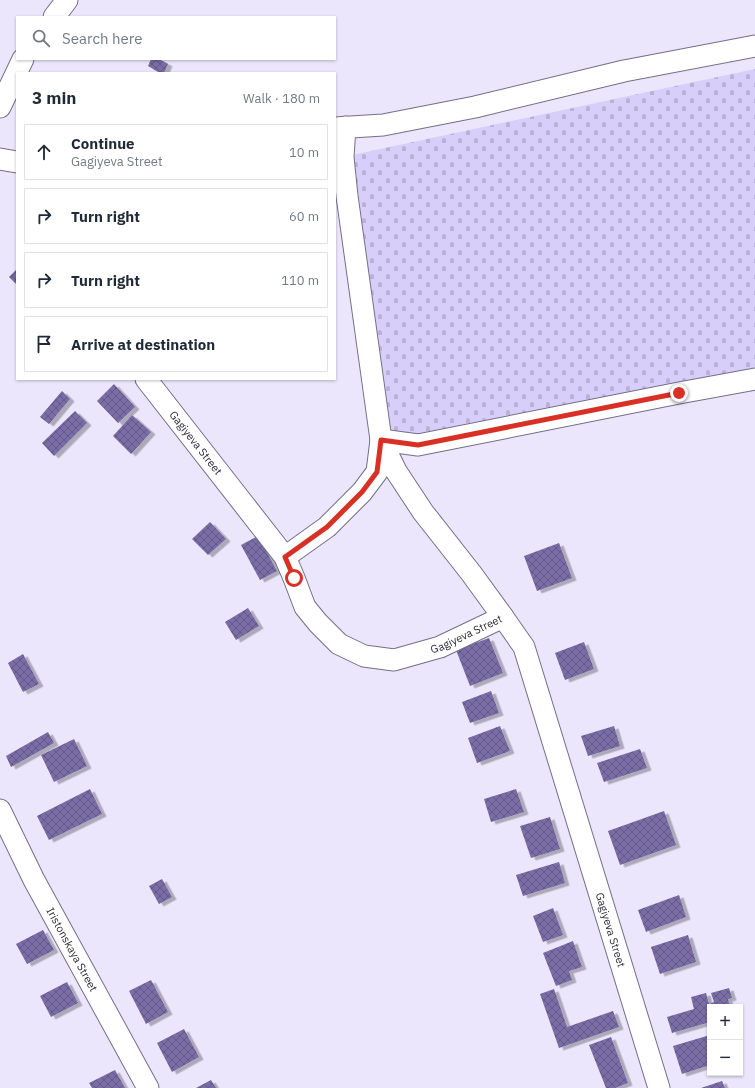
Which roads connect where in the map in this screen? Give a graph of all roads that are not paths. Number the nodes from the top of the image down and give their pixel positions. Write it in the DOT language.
graph roads {
  1 [pos="67,0"];
  2 [pos="55,16"];
  3 [pos="755,46"];
  4 [pos="23,60"];
  5 [pos="17,72"];
  6 [pos="16,74"];
  7 [pos="0,107"];
  8 [pos="340,128"];
  9 [pos="0,159"];
  10 [pos="16,162"];
  11 [pos="147,380"];
  12 [pos="755,380"];
  13 [pos="381,440"];
  14 [pos="285,557"];
  15 [pos="503,617"];
  16 [pos="0,810"];
  17 [pos="148,1088"];
  18 [pos="659,1088"];
  1 -- 2 [label="street"];
  3 -- 8 [label="street"];
  4 -- 5 [label="street"];
  6 -- 7 [label="street"];
  8 -- 13 [label="street"];
  9 -- 10 [label="street"];
  11 -- 14 [label="street, Gagiyeva Street"];
  12 -- 13 [label="street"];
  13 -- 14 [label="street"];
  13 -- 15 [label="street"];
  14 -- 15 [label="street, Gagiyeva Street"];
  15 -- 18 [label="street, Gagiyeva Street"];
  16 -- 17 [label="street, Iristonskaya Street"];
}
